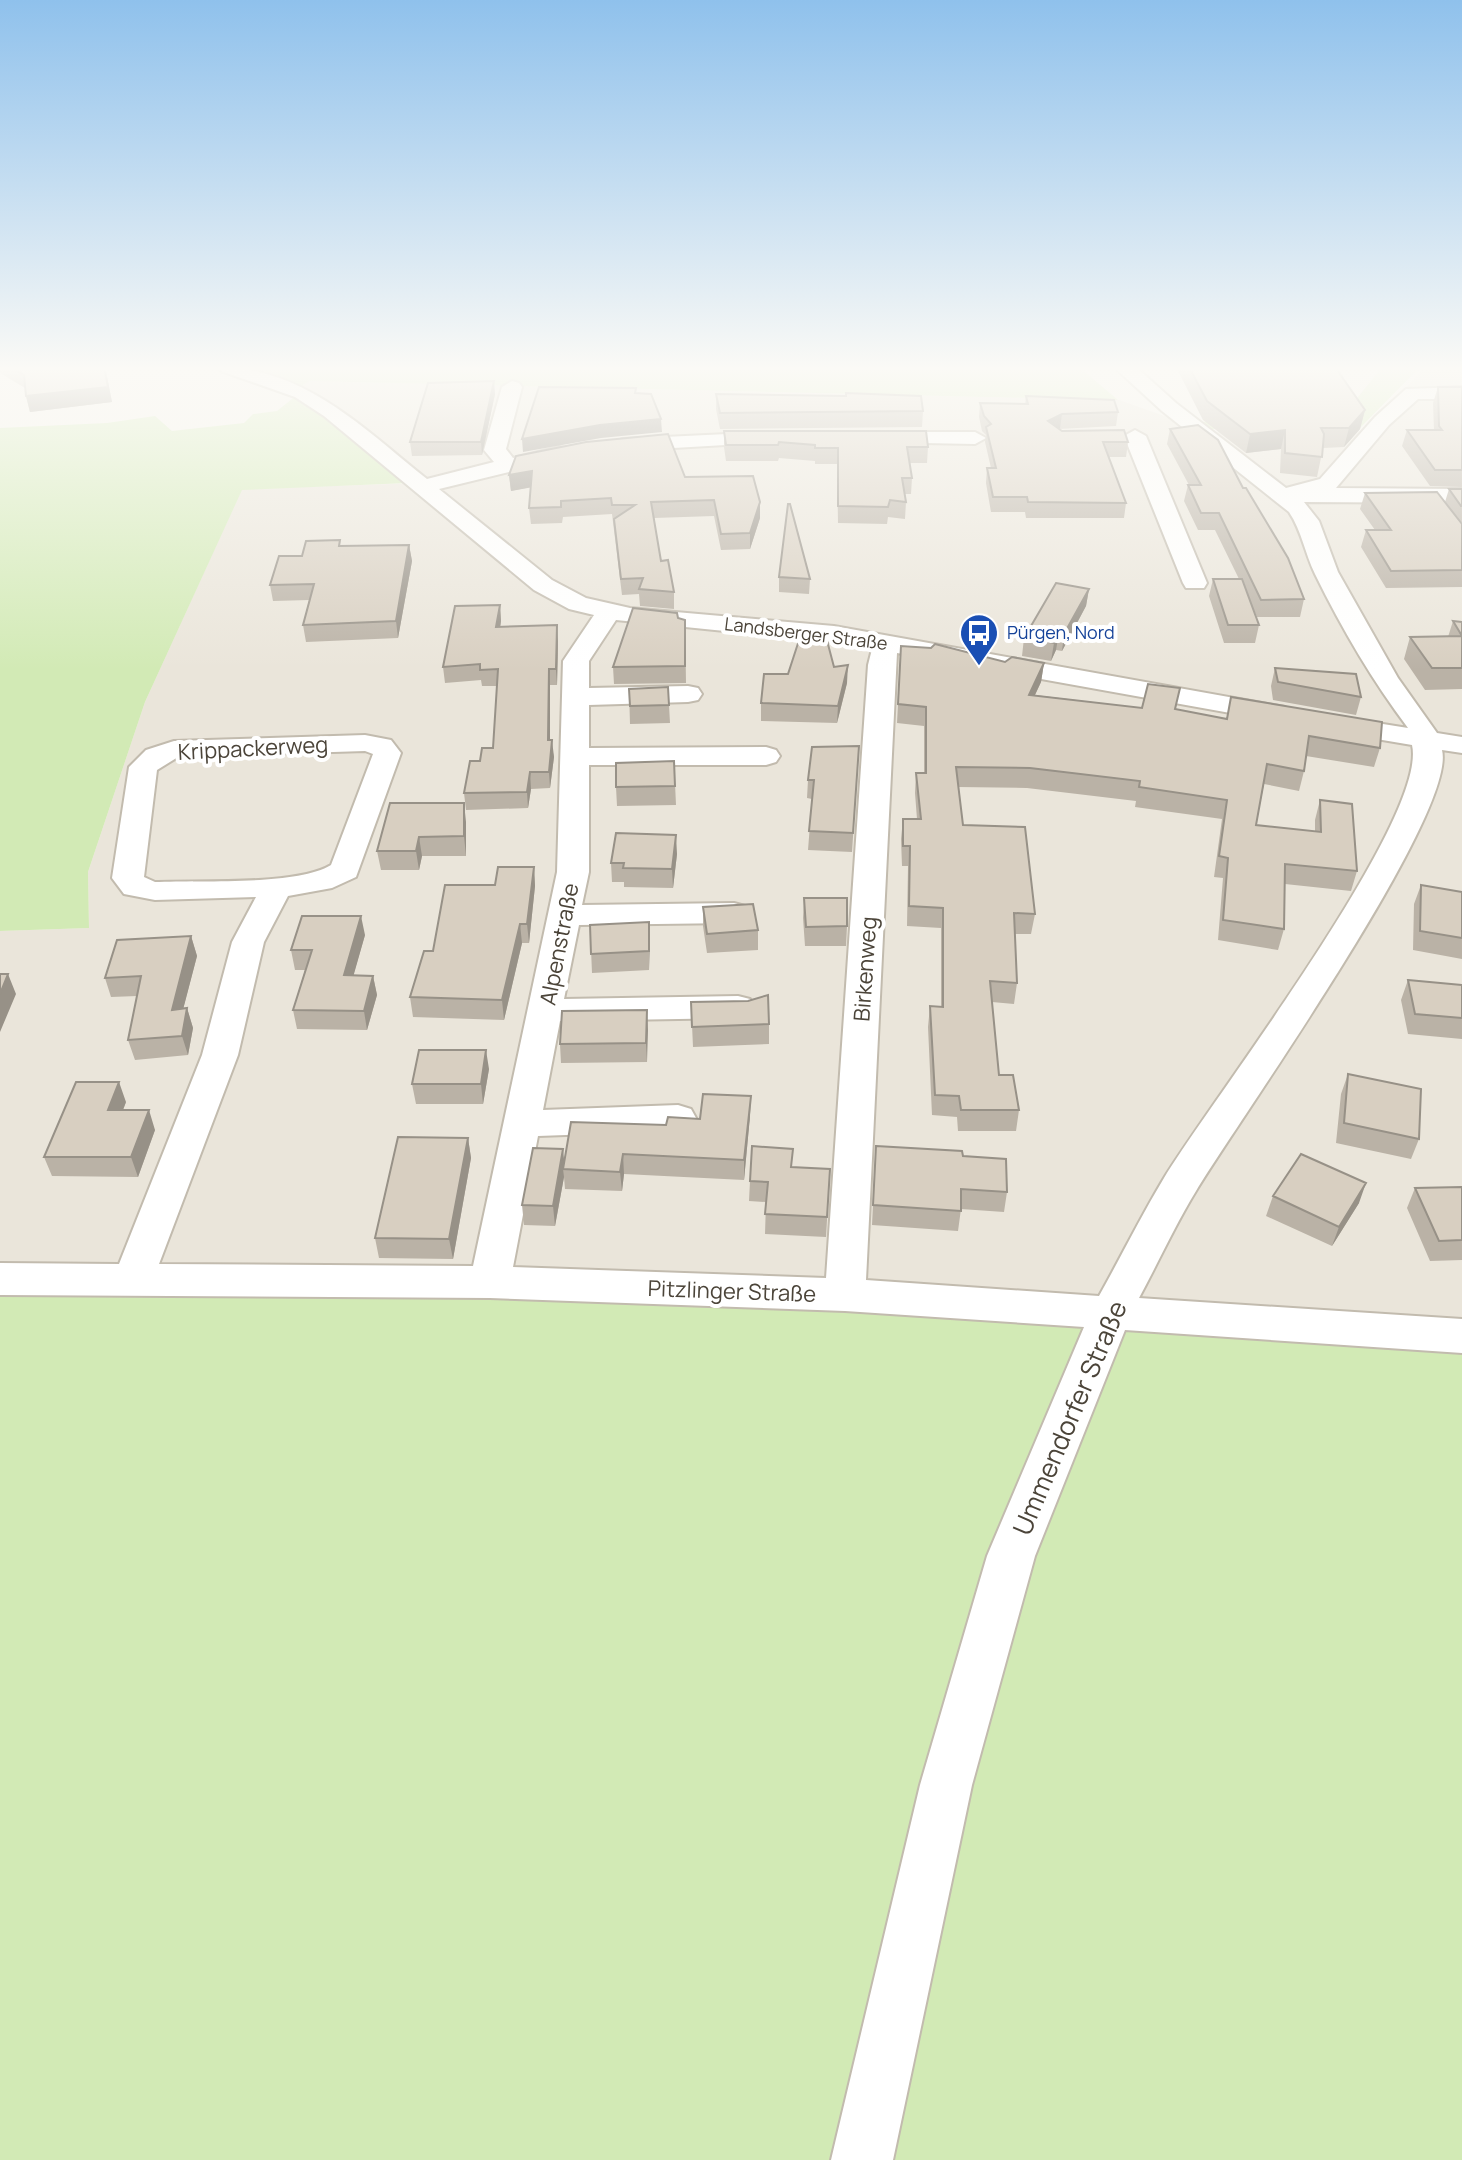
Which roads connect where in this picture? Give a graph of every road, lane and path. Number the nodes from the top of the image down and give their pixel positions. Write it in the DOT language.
graph roads {
  1 [pos="398,468"];
  2 [pos="497,468"];
  3 [pos="1139,468"];
  4 [pos="1249,468"];
  5 [pos="1342,468"];
  6 [pos="421,487"];
  7 [pos="1285,495"];
  8 [pos="1462,496"];
  9 [pos="1195,583"];
  10 [pos="610,611"];
  11 [pos="886,643"];
  12 [pos="688,694"];
  13 [pos="574,697"];
  14 [pos="1427,740"];
  15 [pos="1462,745"];
  16 [pos="766,756"];
  17 [pos="574,757"];
  18 [pos="277,887"];
  19 [pos="734,913"];
  20 [pos="564,915"];
  21 [pos="748,1007"];
  22 [pos="545,1010"];
  23 [pos="678,1118"];
  24 [pos="522,1124"];
  25 [pos="0,1279"];
  26 [pos="133,1279"];
  27 [pos="490,1282"];
  28 [pos="845,1295"];
  29 [pos="1112,1311"];
  30 [pos="1462,1336"];
  31 [pos="862,2160"];
  1 -- 6 [label="street, Landsberger Straße"];
  2 -- 6 [label="street"];
  3 -- 9 [label="street"];
  4 -- 7 [label="street"];
  5 -- 7 [label="street"];
  6 -- 10 [label="street, Landsberger Straße"];
  7 -- 8 [label="street"];
  7 -- 14 [label="street"];
  10 -- 11 [label="street, Landsberger Straße"];
  10 -- 13 [label="street, Alpenstraße"];
  11 -- 14 [label="street, Landsberger Straße"];
  11 -- 28 [label="street, Birkenweg"];
  12 -- 13 [label="street"];
  13 -- 17 [label="street, Alpenstraße"];
  14 -- 15 [label="street, Landsberger Straße"];
  14 -- 29 [label="street, Ummendorfer Straße"];
  16 -- 17 [label="street"];
  17 -- 20 [label="street, Alpenstraße"];
  18 -- 18 [label="street, Krippackerweg"];
  18 -- 26 [label="street"];
  19 -- 20 [label="street"];
  20 -- 22 [label="street, Alpenstraße"];
  21 -- 22 [label="street"];
  22 -- 24 [label="street, Alpenstraße"];
  23 -- 24 [label="street"];
  24 -- 27 [label="street, Alpenstraße"];
  25 -- 26 [label="street, Pitzlinger Straße"];
  26 -- 27 [label="street, Pitzlinger Straße"];
  27 -- 28 [label="street, Pitzlinger Straße"];
  28 -- 29 [label="street, Pitzlinger Straße"];
  29 -- 30 [label="street, Pitzlinger Straße"];
  29 -- 31 [label="street, Ummendorfer Straße"];
}
